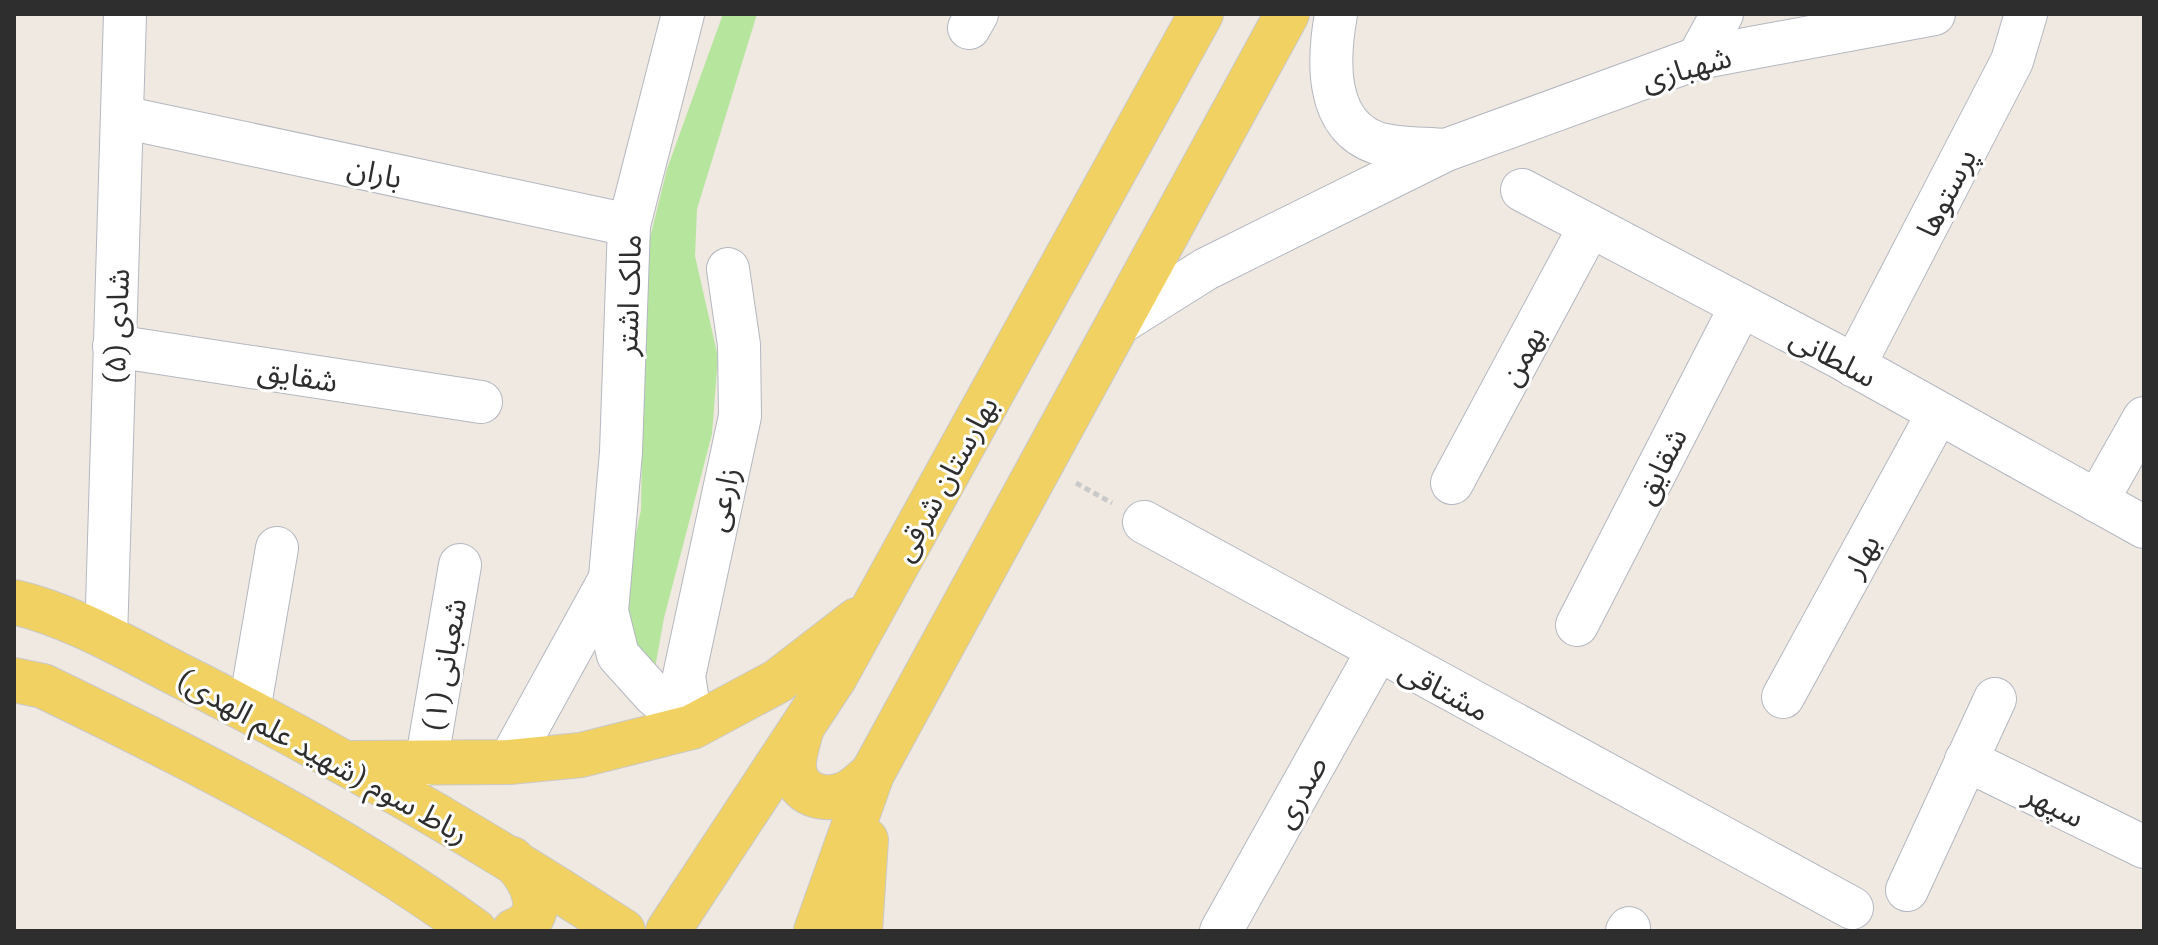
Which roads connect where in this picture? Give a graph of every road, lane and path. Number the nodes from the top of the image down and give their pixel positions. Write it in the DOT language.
graph roads {
  1 [pos="125,14"];
  2 [pos="683,14"];
  3 [pos="1201,14"];
  4 [pos="1287,14"];
  5 [pos="1336,14"];
  6 [pos="1722,14"];
  7 [pos="1934,14"];
  8 [pos="2026,14"];
  9 [pos="1698,58"];
  10 [pos="122,117"];
  11 [pos="1446,150"];
  12 [pos="1522,190"];
  13 [pos="629,225"];
  14 [pos="1590,226"];
  15 [pos="728,269"];
  16 [pos="1741,306"];
  17 [pos="1117,325"];
  18 [pos="114,346"];
  19 [pos="1854,366"];
  20 [pos="481,402"];
  21 [pos="1938,413"];
  22 [pos="2144,418"];
  23 [pos="1041,463"];
  24 [pos="1452,483"];
  25 [pos="2097,501"];
  26 [pos="1144,522"];
  27 [pos="2144,527"];
  28 [pos="277,548"];
  29 [pos="460,565"];
  30 [pos="608,582"];
  31 [pos="14,602"];
  32 [pos="874,606"];
  33 [pos="1577,625"];
  34 [pos="106,638"];
  35 [pos="1377,652"];
  36 [pos="14,680"];
  37 [pos="1783,697"];
  38 [pos="1995,699"];
  39 [pos="249,711"];
  40 [pos="692,727"];
  41 [pos="801,731"];
  42 [pos="1966,760"];
  43 [pos="509,762"];
  44 [pos="345,763"];
  45 [pos="426,764"];
  46 [pos="872,774"];
  47 [pos="2144,847"];
  48 [pos="512,859"];
  49 [pos="1907,890"];
  50 [pos="1852,908"];
  51 [pos="466,929"];
  52 [pos="514,931"];
  53 [pos="623,931"];
  54 [pos="668,931"];
  55 [pos="816,931"];
  56 [pos="860,931"];
  57 [pos="1221,931"];
  1 -- 10 [label="street, شادی (۵)"];
  2 -- 13 [label="street, مالک اشتر"];
  3 -- 32 [label="main road, بهارستان شرقی"];
  4 -- 17 [label="main road"];
  5 -- 11 [label="street, شهبازی"];
  6 -- 9 [label="street"];
  7 -- 9 [label="street, شهبازی"];
  8 -- 19 [label="street, پرستوها"];
  9 -- 11 [label="street, شهبازی"];
  10 -- 13 [label="street, باران"];
  10 -- 18 [label="street, شادی (۵)"];
  11 -- 17 [label="street, شهبازی"];
  12 -- 14 [label="street, سلطانی"];
  13 -- 30 [label="street, مالک اشتر"];
  14 -- 16 [label="street, سلطانی"];
  14 -- 24 [label="street, بهمن"];
  15 -- 40 [label="street, زارعی"];
  16 -- 19 [label="street, سلطانی"];
  16 -- 33 [label="street, شقایق"];
  17 -- 23 [label="main road"];
  18 -- 20 [label="street, شقایق"];
  18 -- 34 [label="street, شادی (۵)"];
  19 -- 21 [label="street, سلطانی"];
  21 -- 25 [label="street, سلطانی"];
  21 -- 37 [label="street, بهار"];
  22 -- 25 [label="street"];
  23 -- 26 [label="path"];
  23 -- 46 [label="main road"];
  25 -- 27 [label="street, سلطانی"];
  26 -- 35 [label="street, مشتاقی"];
  28 -- 39 [label="street"];
  29 -- 45 [label="street, شعبانی (۱)"];
  30 -- 40 [label="street"];
  30 -- 43 [label="street"];
  31 -- 34 [label="main road, رباط سوم (شهید علم الهدی)"];
  32 -- 40 [label="main road"];
  32 -- 41 [label="main road, بهارستان شرقی"];
  34 -- 39 [label="main road, رباط سوم (شهید علم الهدی)"];
  35 -- 50 [label="street, مشتاقی"];
  35 -- 57 [label="street, صدری"];
  36 -- 51 [label="main road"];
  38 -- 42 [label="street"];
  39 -- 44 [label="main road, رباط سوم (شهید علم الهدی)"];
  40 -- 43 [label="main road"];
  41 -- 46 [label="main road"];
  41 -- 54 [label="main road, بهارستان شرقی"];
  42 -- 47 [label="street, سپهر"];
  42 -- 49 [label="street"];
  43 -- 45 [label="main road"];
  44 -- 45 [label="main road"];
  44 -- 48 [label="main road, رباط سوم (شهید علم الهدی)"];
  46 -- 55 [label="main road"];
  46 -- 56 [label="main road"];
  48 -- 52 [label="main road"];
  48 -- 53 [label="main road, رباط سوم (شهید علم الهدی)"];
}
